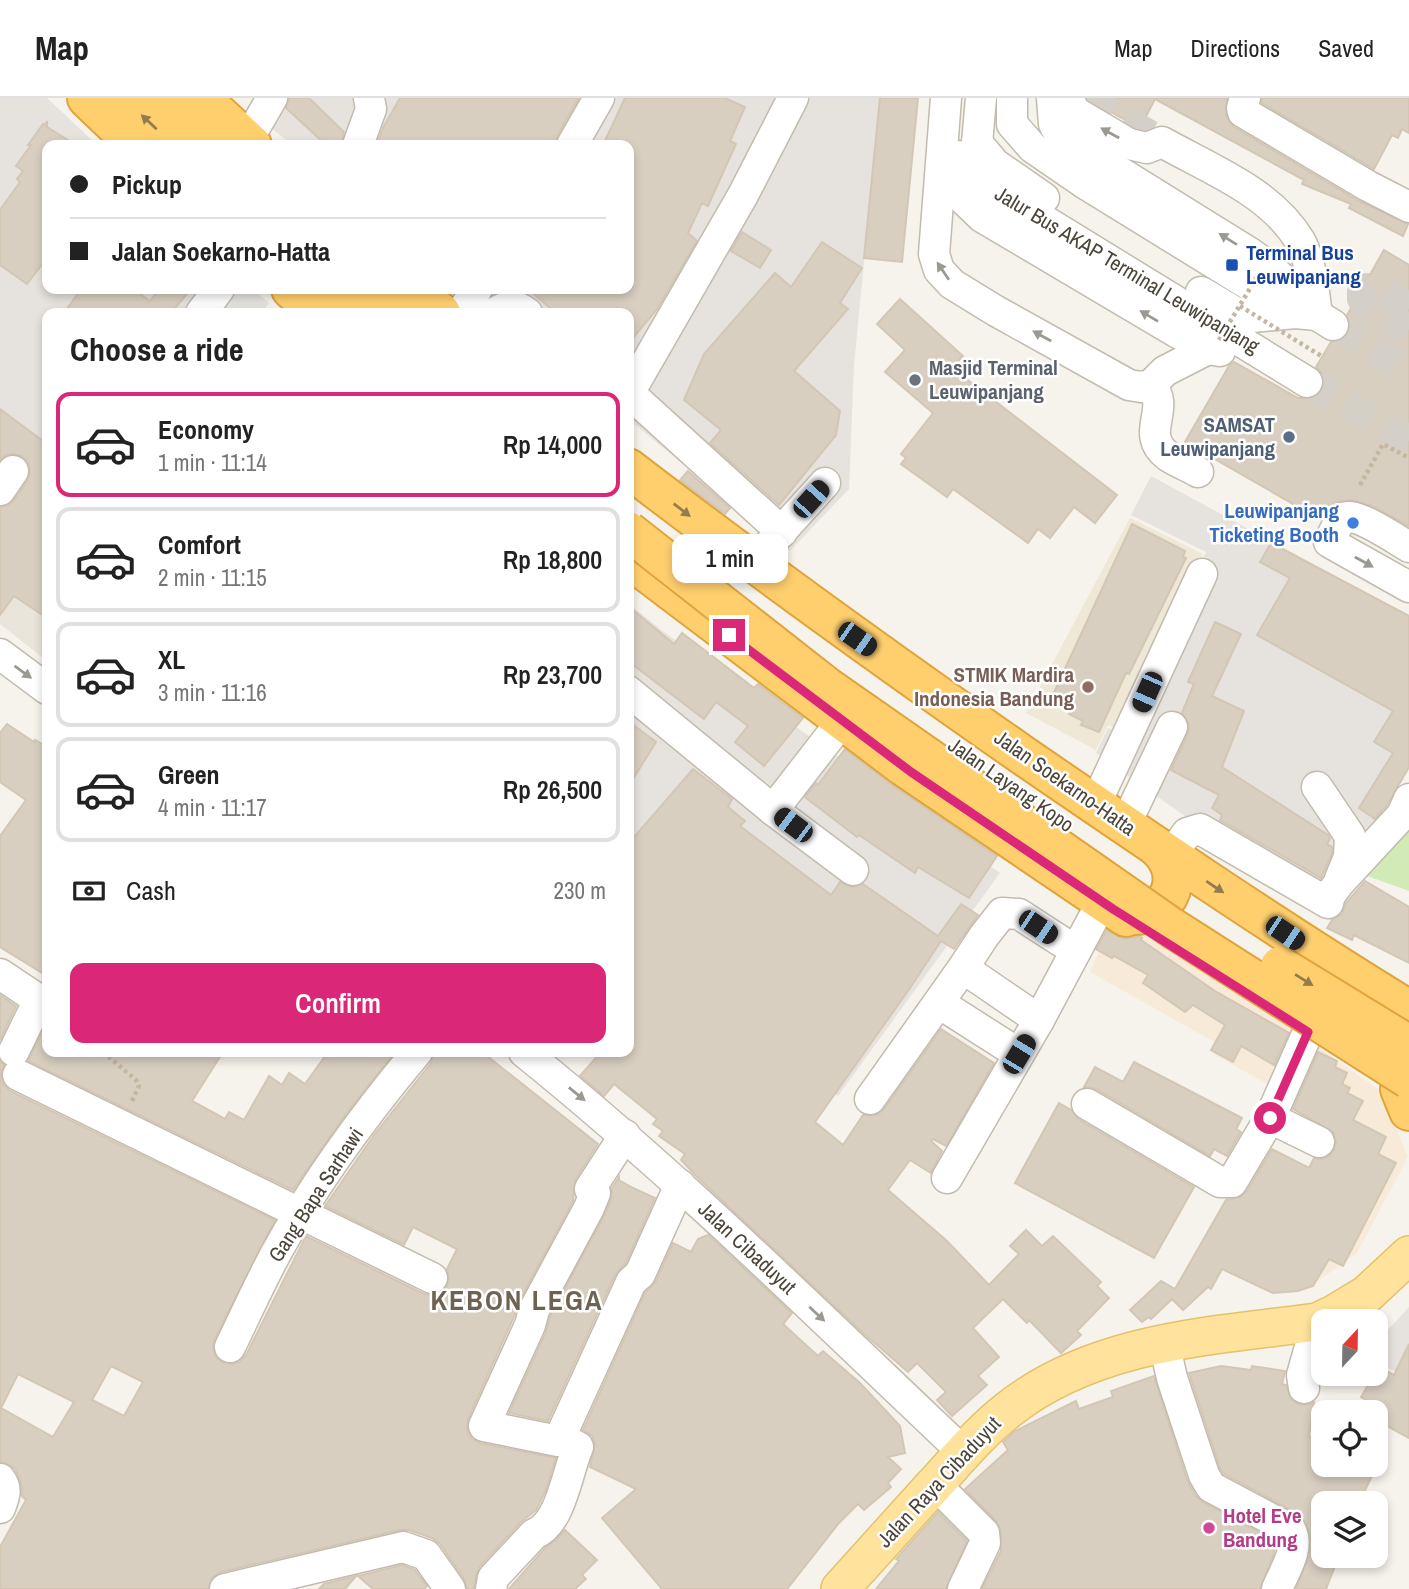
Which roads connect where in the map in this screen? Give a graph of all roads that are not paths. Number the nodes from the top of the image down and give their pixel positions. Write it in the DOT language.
graph roads {
  1 [pos="87,98"];
  2 [pos="123,98"];
  3 [pos="169,98"];
  4 [pos="201,98"];
  5 [pos="272,98"];
  6 [pos="369,98"];
  7 [pos="599,98"];
  8 [pos="793,98"];
  9 [pos="946,98"];
  10 [pos="964,98"];
  11 [pos="981,98"];
  12 [pos="998,98"];
  13 [pos="1012,98"];
  14 [pos="1052,98"];
  15 [pos="1068,98"];
  16 [pos="1245,98"];
  17 [pos="131,140"];
  18 [pos="169,140"];
  19 [pos="233,140"];
  20 [pos="236,140"];
  21 [pos="242,140"];
  22 [pos="360,140"];
  23 [pos="575,140"];
  24 [pos="977,143"];
  25 [pos="1409,207"];
  26 [pos="297,294"];
  27 [pos="334,294"];
  28 [pos="377,294"];
  29 [pos="419,294"];
  30 [pos="313,308"];
  31 [pos="350,308"];
  32 [pos="392,308"];
  33 [pos="435,308"];
  34 [pos="503,308"];
  35 [pos="521,308"];
  36 [pos="1305,317"];
  37 [pos="1214,344"];
  38 [pos="1273,359"];
  39 [pos="1307,382"];
  40 [pos="1151,385"];
  41 [pos="634,391"];
  42 [pos="634,402"];
  43 [pos="1198,472"];
  44 [pos="634,473"];
  45 [pos="825,483"];
  46 [pos="634,508"];
  47 [pos="782,531"];
  48 [pos="634,536"];
  49 [pos="1409,547"];
  50 [pos="634,563"];
  51 [pos="752,564"];
  52 [pos="1202,574"];
  53 [pos="1409,587"];
  54 [pos="0,654"];
  55 [pos="42,685"];
  56 [pos="634,696"];
  57 [pos="842,721"];
  58 [pos="1172,727"];
  59 [pos="1317,787"];
  60 [pos="1409,799"];
  61 [pos="773,810"];
  62 [pos="1110,815"];
  63 [pos="1163,852"];
  64 [pos="853,870"];
  65 [pos="1333,893"];
  66 [pos="1108,906"];
  67 [pos="1076,951"];
  68 [pos="1314,952"];
  69 [pos="963,968"];
  70 [pos="0,975"];
  71 [pos="1409,988"];
  72 [pos="939,1003"];
  73 [pos="1409,1010"];
  74 [pos="1039,1020"];
  75 [pos="1308,1032"];
  76 [pos="1409,1045"];
  77 [pos="1019,1054"];
  78 [pos="412,1057"];
  79 [pos="530,1057"];
  80 [pos="1407,1093"];
  81 [pos="870,1099"];
  82 [pos="1087,1104"];
  83 [pos="1270,1118"];
  84 [pos="625,1135"];
  85 [pos="1319,1142"];
  86 [pos="947,1178"];
  87 [pos="680,1185"];
  88 [pos="300,1214"];
  89 [pos="1405,1253"];
  90 [pos="432,1278"];
  91 [pos="1340,1309"];
  92 [pos="1311,1323"];
  93 [pos="1164,1343"];
  94 [pos="1311,1343"];
  95 [pos="230,1347"];
  96 [pos="1304,1388"];
  97 [pos="561,1438"];
  98 [pos="964,1452"];
  99 [pos="0,1479"];
  100 [pos="935,1484"];
  101 [pos="0,1508"];
  102 [pos="225,1589"];
  103 [pos="450,1589"];
  104 [pos="491,1589"];
  105 [pos="840,1589"];
  106 [pos="963,1589"];
  107 [pos="1277,1589"];
  1 -- 17 [label="highway"];
  18 -- 2 [label="highway, one-way"];
  3 -- 19 [label="highway"];
  4 -- 20 [label="highway"];
  5 -- 21 [label="street"];
  6 -- 22 [label="street"];
  7 -- 23 [label="street"];
  8 -- 41 [label="street"];
  40 -- 9 [label="street, one-way"];
  37 -- 10 [label="street, Jalur Bus AKAP Terminal Leuwipanjang, one-way"];
  11 -- 24 [label="street, Jalur Bus AKAP Terminal Leuwipanjang"];
  12 -- 36 [label="street"];
  13 -- 36 [label="street"];
  36 -- 14 [label="street, one-way"];
  36 -- 15 [label="street, one-way"];
  16 -- 25 [label="street"];
  24 -- 36 [label="street"];
  24 -- 38 [label="street, Jalur Bus AKAP Terminal Leuwipanjang"];
  26 -- 30 [label="highway"];
  27 -- 31 [label="highway"];
  28 -- 32 [label="highway"];
  29 -- 33 [label="highway"];
  34 -- 35 [label="street"];
  37 -- 38 [label="street"];
  37 -- 40 [label="street"];
  38 -- 39 [label="street, Jalur Bus AKAP Terminal Leuwipanjang"];
  40 -- 43 [label="street"];
  42 -- 47 [label="street"];
  44 -- 51 [label="highway, Jalan Soekarno-Hatta, one-way"];
  45 -- 47 [label="street"];
  46 -- 76 [label="highway, Jalan Layang Kopo, one-way, bridge"];
  47 -- 51 [label="street"];
  48 -- 80 [label="highway, Jalan Layang Kopo, bridge"];
  49 -- 53 [label="street, one-way"];
  50 -- 57 [label="highway"];
  51 -- 62 [label="highway, Jalan Soekarno-Hatta"];
  52 -- 62 [label="street"];
  54 -- 55 [label="street, one-way"];
  56 -- 61 [label="street"];
  57 -- 61 [label="street"];
  57 -- 66 [label="highway"];
  58 -- 62 [label="street"];
  59 -- 65 [label="street"];
  60 -- 65 [label="street"];
  61 -- 64 [label="street"];
  62 -- 63 [label="highway, Jalan Soekarno-Hatta"];
  63 -- 65 [label="street"];
  63 -- 66 [label="highway"];
  63 -- 68 [label="highway, Jalan Soekarno-Hatta, one-way"];
  65 -- 68 [label="street"];
  66 -- 67 [label="street"];
  66 -- 75 [label="highway"];
  67 -- 69 [label="street"];
  67 -- 74 [label="street"];
  68 -- 71 [label="highway"];
  68 -- 73 [label="highway, Jalan Soekarno-Hatta"];
  69 -- 72 [label="street"];
  69 -- 74 [label="street"];
  70 -- 88 [label="street"];
  72 -- 77 [label="street"];
  72 -- 81 [label="street"];
  74 -- 77 [label="street"];
  75 -- 80 [label="highway"];
  75 -- 83 [label="street"];
  77 -- 86 [label="street"];
  78 -- 88 [label="street, Gang Bapa Sarhawi"];
  79 -- 84 [label="street, Jalan Cibaduyut, one-way"];
  82 -- 83 [label="street"];
  83 -- 85 [label="street"];
  84 -- 87 [label="street, Jalan Cibaduyut"];
  84 -- 97 [label="street"];
  87 -- 97 [label="street"];
  87 -- 98 [label="street, Jalan Cibaduyut, one-way"];
  88 -- 90 [label="street"];
  88 -- 95 [label="street, Gang Bapa Sarhawi"];
  89 -- 91 [label="main road, Jalan Raya Cibaduyut"];
  92 -- 93 [label="main road, Jalan Raya Cibaduyut"];
  93 -- 98 [label="main road, Jalan Raya Cibaduyut"];
  93 -- 107 [label="street"];
  94 -- 96 [label="street"];
  97 -- 104 [label="street"];
  98 -- 100 [label="main road, Jalan Raya Cibaduyut"];
  99 -- 101 [label="street"];
  100 -- 105 [label="main road, Jalan Raya Cibaduyut"];
  100 -- 106 [label="street"];
  102 -- 103 [label="street"];
}
